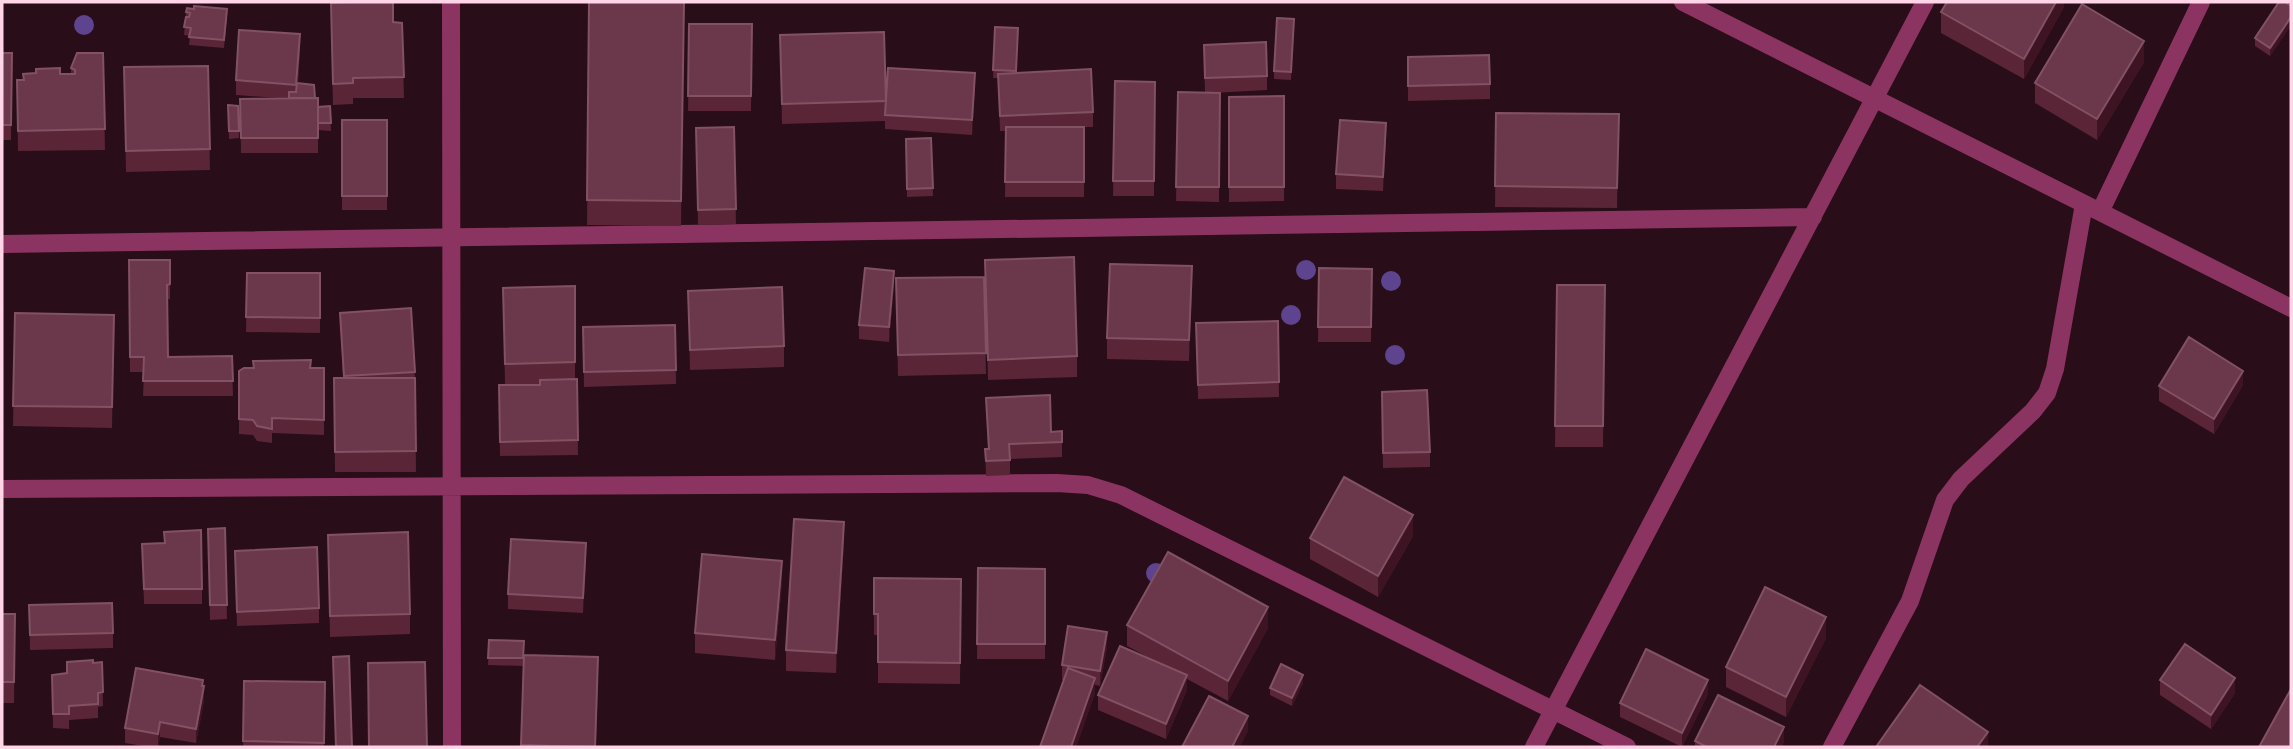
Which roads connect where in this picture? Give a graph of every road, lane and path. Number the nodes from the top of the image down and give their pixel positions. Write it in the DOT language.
graph roads {
  1 [pos="451,2"];
  2 [pos="1683,2"];
  3 [pos="1925,2"];
  4 [pos="2201,2"];
  5 [pos="1875,99"];
  6 [pos="2092,208"];
  7 [pos="1813,217"];
  8 [pos="451,239"];
  9 [pos="2,244"];
  10 [pos="2291,309"];
  11 [pos="451,487"];
  12 [pos="2,489"];
  13 [pos="1553,710"];
  14 [pos="452,747"];
  15 [pos="1534,747"];
  16 [pos="1627,747"];
  17 [pos="1832,747"];
  1 -- 8 [label="street"];
  2 -- 5 [label="street"];
  3 -- 5 [label="street"];
  4 -- 6 [label="street"];
  5 -- 6 [label="street"];
  5 -- 7 [label="street"];
  6 -- 10 [label="street"];
  6 -- 17 [label="street"];
  7 -- 8 [label="street"];
  7 -- 13 [label="street"];
  8 -- 9 [label="street"];
  8 -- 11 [label="street"];
  11 -- 12 [label="street"];
  11 -- 13 [label="street"];
  11 -- 14 [label="street"];
  13 -- 15 [label="street"];
  13 -- 16 [label="street"];
}
